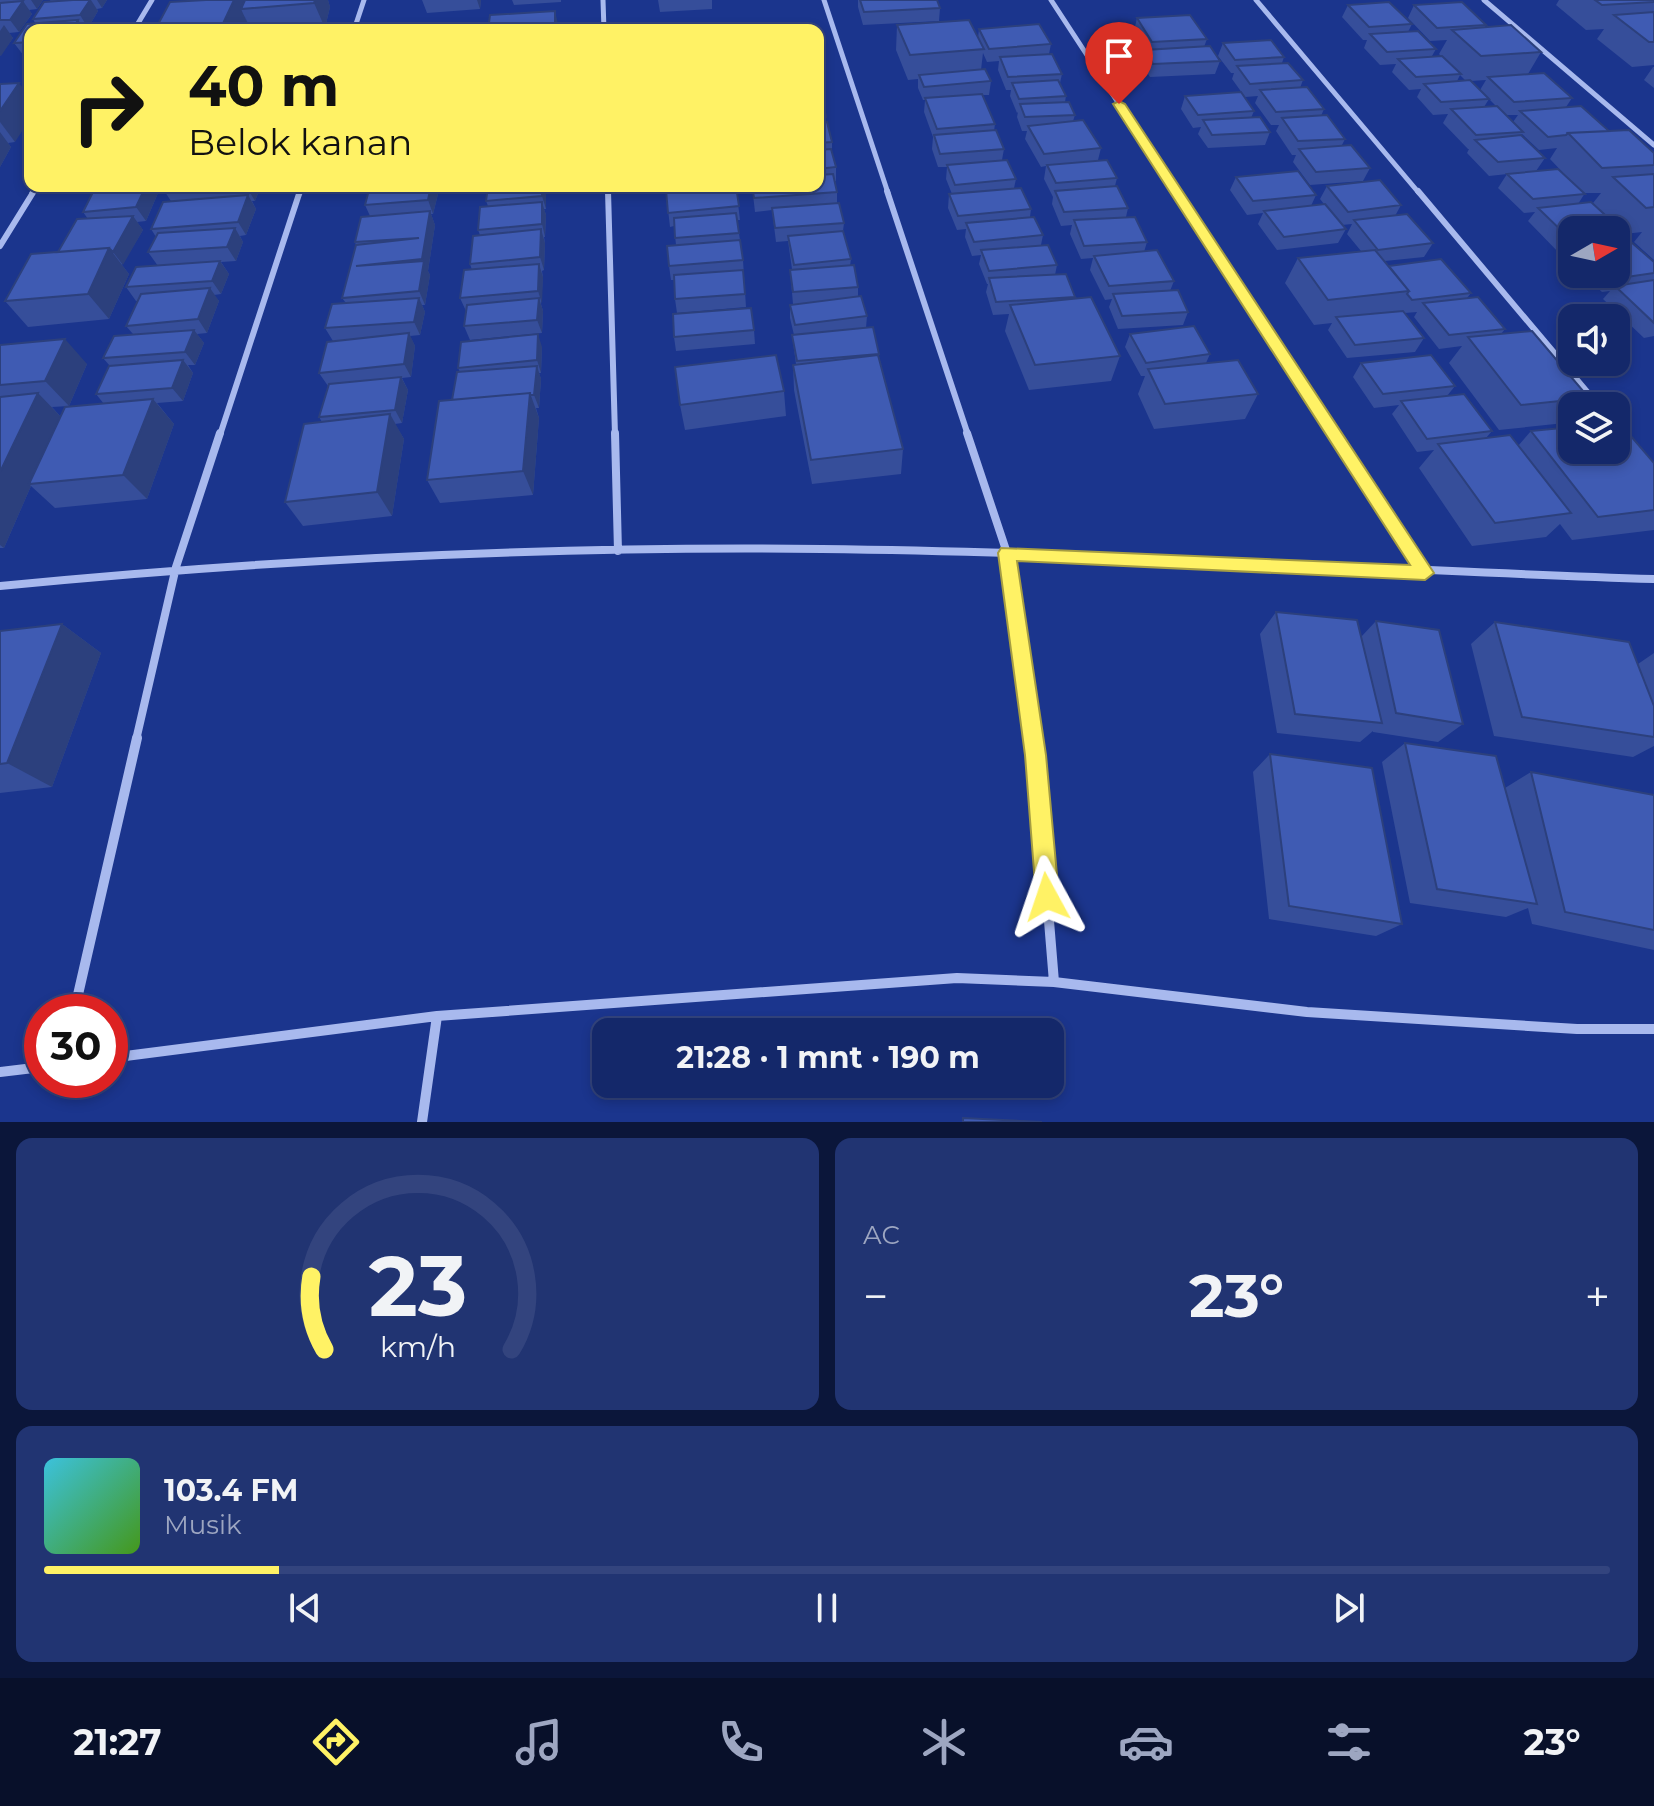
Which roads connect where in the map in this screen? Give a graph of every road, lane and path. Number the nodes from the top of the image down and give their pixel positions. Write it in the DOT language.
graph roads {
  1 [pos="152,0"];
  2 [pos="364,0"];
  3 [pos="603,0"];
  4 [pos="824,0"];
  5 [pos="1051,0"];
  6 [pos="1256,0"];
  7 [pos="1484,0"];
  8 [pos="138,24"];
  9 [pos="356,24"];
  10 [pos="604,24"];
  11 [pos="1654,145"];
  12 [pos="33,192"];
  13 [pos="300,192"];
  14 [pos="608,192"];
  15 [pos="0,246"];
  16 [pos="1587,392"];
  17 [pos="618,551"];
  18 [pos="1007,553"];
  19 [pos="176,567"];
  20 [pos="1425,573"];
  21 [pos="1654,579"];
  22 [pos="0,586"];
  23 [pos="1054,982"];
  24 [pos="78,994"];
  25 [pos="437,1016"];
  26 [pos="1654,1029"];
  27 [pos="128,1056"];
  28 [pos="24,1069"];
  29 [pos="0,1072"];
  30 [pos="422,1122"];
  1 -- 8 [label="street"];
  2 -- 9 [label="street"];
  3 -- 10 [label="street"];
  4 -- 18 [label="street"];
  5 -- 20 [label="street"];
  6 -- 16 [label="street"];
  7 -- 11 [label="street"];
  12 -- 15 [label="street"];
  13 -- 19 [label="street"];
  14 -- 17 [label="street"];
  17 -- 18 [label="street"];
  17 -- 19 [label="street"];
  18 -- 20 [label="street"];
  18 -- 23 [label="street"];
  19 -- 22 [label="street"];
  19 -- 24 [label="street"];
  20 -- 21 [label="street"];
  23 -- 25 [label="street"];
  23 -- 26 [label="street"];
  25 -- 27 [label="street"];
  25 -- 30 [label="street"];
  28 -- 29 [label="street"];
}
